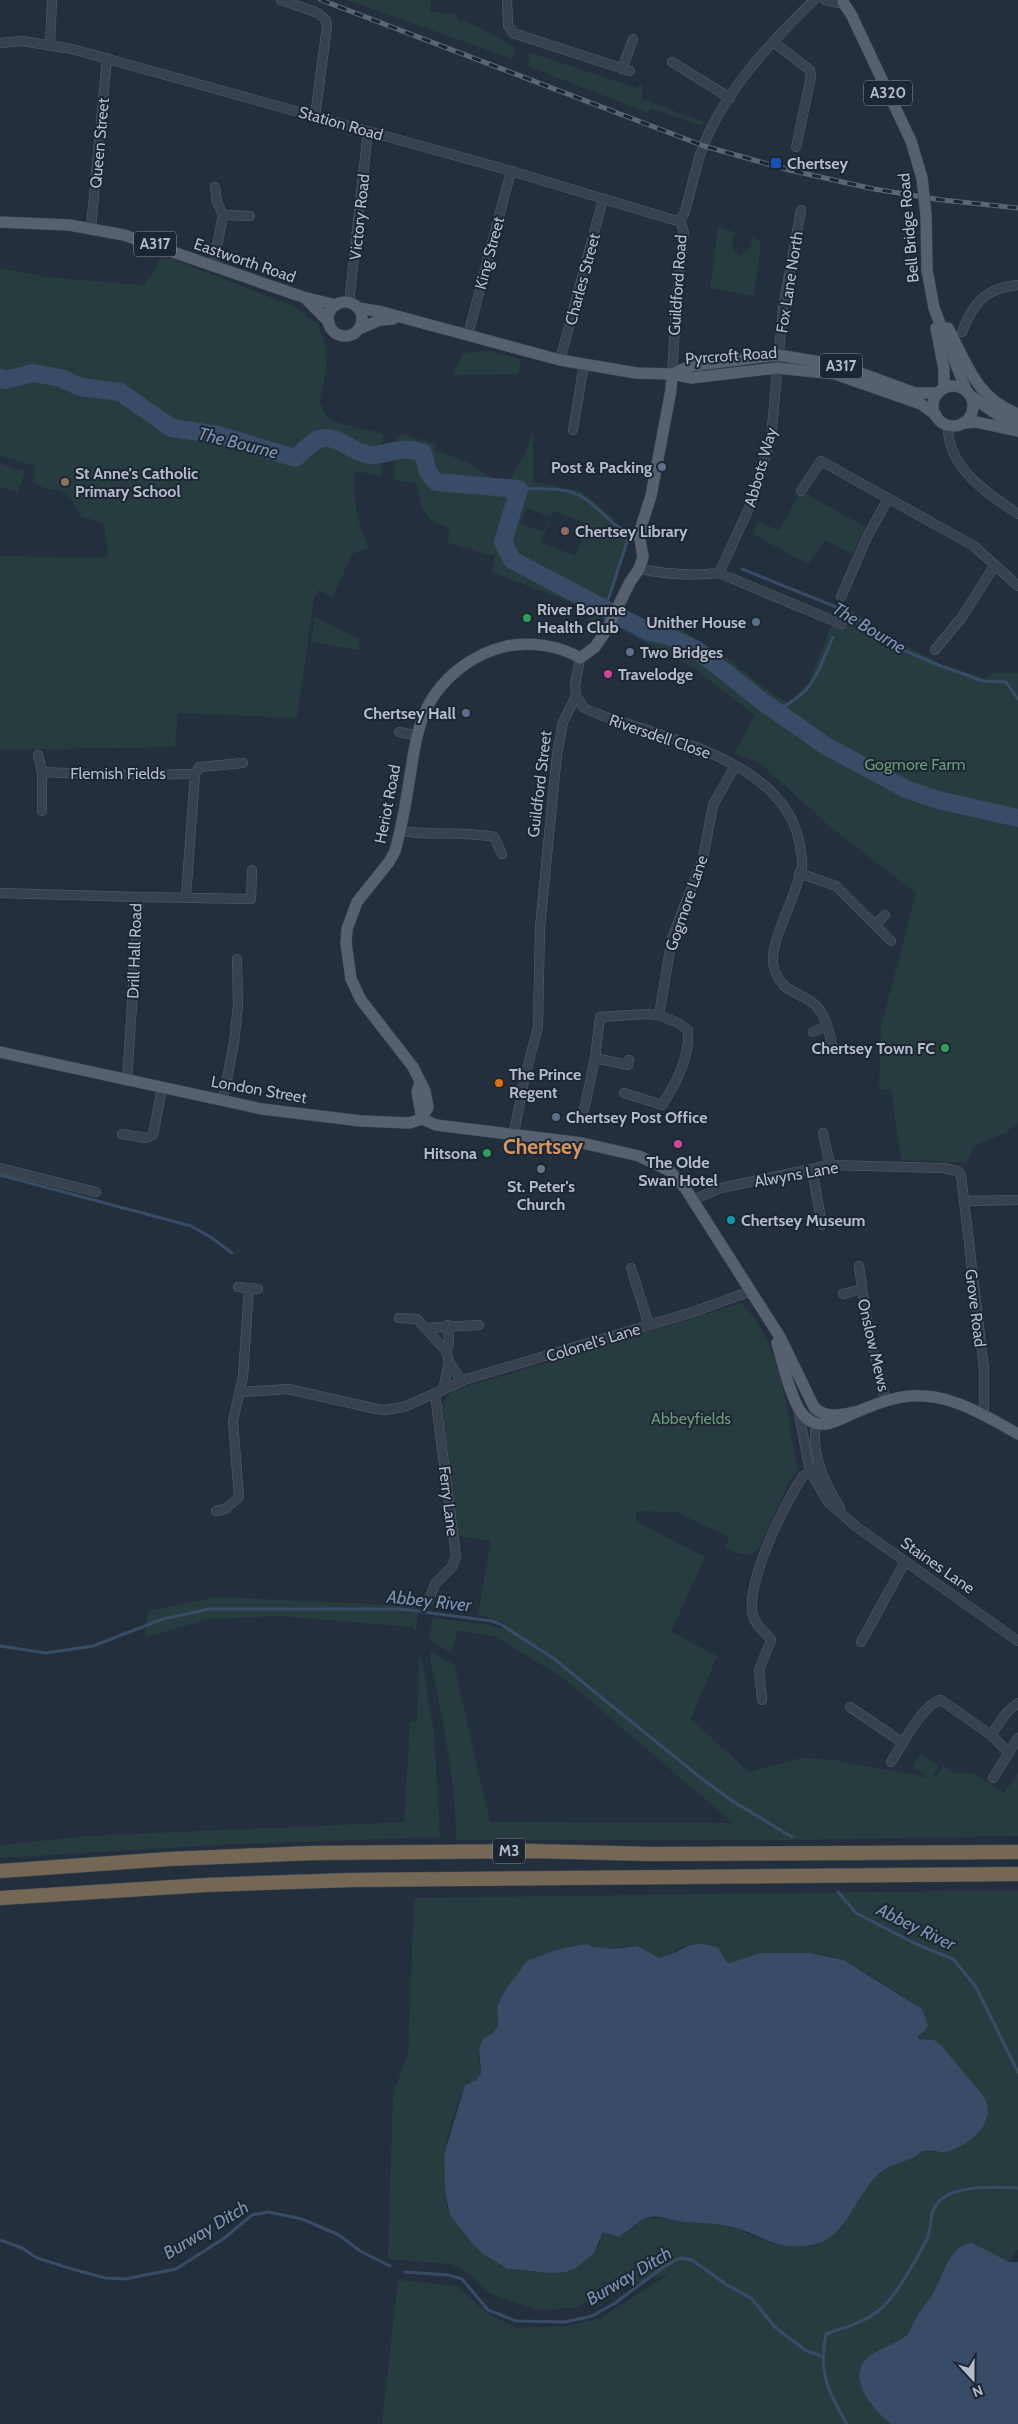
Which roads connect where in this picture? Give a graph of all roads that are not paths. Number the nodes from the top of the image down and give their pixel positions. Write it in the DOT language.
graph roads {
  1 [pos="52,0"];
  2 [pos="282,0"];
  3 [pos="507,0"];
  4 [pos="814,0"];
  5 [pos="825,0"];
  6 [pos="847,4"];
  7 [pos="633,39"];
  8 [pos="773,42"];
  9 [pos="0,43"];
  10 [pos="50,44"];
  11 [pos="107,58"];
  12 [pos="672,62"];
  13 [pos="730,98"];
  14 [pos="315,116"];
  15 [pos="368,131"];
  16 [pos="796,147"];
  17 [pos="511,170"];
  18 [pos="215,188"];
  19 [pos="603,199"];
  20 [pos="801,210"];
  21 [pos="223,215"];
  22 [pos="250,216"];
  23 [pos="680,220"];
  24 [pos="0,222"];
  25 [pos="91,227"];
  26 [pos="213,266"];
  27 [pos="1018,285"];
  28 [pos="303,297"];
  29 [pos="336,305"];
  30 [pos="354,306"];
  31 [pos="934,308"];
  32 [pos="403,318"];
  33 [pos="329,322"];
  34 [pos="359,329"];
  35 [pos="962,332"];
  36 [pos="468,335"];
  37 [pos="778,355"];
  38 [pos="560,360"];
  39 [pos="584,364"];
  40 [pos="777,368"];
  41 [pos="672,374"];
  42 [pos="941,391"];
  43 [pos="968,393"];
  44 [pos="1018,414"];
  45 [pos="936,415"];
  46 [pos="1018,421"];
  47 [pos="963,423"];
  48 [pos="948,425"];
  49 [pos="573,430"];
  50 [pos="1018,431"];
  51 [pos="801,491"];
  52 [pos="888,499"];
  53 [pos="1018,514"];
  54 [pos="995,565"];
  55 [pos="639,569"];
  56 [pos="719,573"];
  57 [pos="1018,586"];
  58 [pos="841,597"];
  59 [pos="841,624"];
  60 [pos="935,650"];
  61 [pos="580,658"];
  62 [pos="576,696"];
  63 [pos="399,732"];
  64 [pos="416,735"];
  65 [pos="38,754"];
  66 [pos="243,763"];
  67 [pos="735,766"];
  68 [pos="42,772"];
  69 [pos="195,774"];
  70 [pos="42,811"];
  71 [pos="400,831"];
  72 [pos="502,854"];
  73 [pos="252,870"];
  74 [pos="800,872"];
  75 [pos="0,894"];
  76 [pos="139,897"];
  77 [pos="186,897"];
  78 [pos="885,915"];
  79 [pos="876,924"];
  80 [pos="891,941"];
  81 [pos="238,958"];
  82 [pos="659,1015"];
  83 [pos="827,1026"];
  84 [pos="814,1032"];
  85 [pos="833,1048"];
  86 [pos="0,1052"];
  87 [pos="595,1058"];
  88 [pos="630,1060"];
  89 [pos="127,1081"];
  90 [pos="162,1088"];
  91 [pos="624,1092"];
  92 [pos="224,1100"];
  93 [pos="584,1110"];
  94 [pos="422,1119"];
  95 [pos="514,1133"];
  96 [pos="823,1133"];
  97 [pos="122,1134"];
  98 [pos="830,1165"];
  99 [pos="0,1168"];
  100 [pos="812,1169"];
  101 [pos="961,1175"];
  102 [pos="96,1192"];
  103 [pos="693,1200"];
  104 [pos="1018,1200"];
  105 [pos="964,1202"];
  106 [pos="822,1225"];
  107 [pos="859,1266"];
  108 [pos="632,1268"];
  109 [pos="238,1287"];
  110 [pos="862,1289"];
  111 [pos="750,1291"];
  112 [pos="843,1294"];
  113 [pos="399,1318"];
  114 [pos="771,1324"];
  115 [pos="448,1325"];
  116 [pos="479,1325"];
  117 [pos="649,1325"];
  118 [pos="427,1328"];
  119 [pos="446,1351"];
  120 [pos="448,1362"];
  121 [pos="462,1381"];
  122 [pos="241,1392"];
  123 [pos="439,1392"];
  124 [pos="886,1401"];
  125 [pos="798,1407"];
  126 [pos="814,1407"];
  127 [pos="855,1412"];
  128 [pos="984,1415"];
  129 [pos="816,1423"];
  130 [pos="1018,1434"];
  131 [pos="820,1467"];
  132 [pos="810,1471"];
  133 [pos="216,1510"];
  134 [pos="842,1512"];
  135 [pos="905,1562"];
  136 [pos="429,1600"];
  137 [pos="1018,1641"];
  138 [pos="861,1642"];
  139 [pos="762,1700"];
  140 [pos="1018,1703"];
  141 [pos="850,1707"];
  142 [pos="991,1735"];
  143 [pos="1018,1738"];
  144 [pos="903,1743"];
  145 [pos="1009,1753"];
  146 [pos="891,1762"];
  147 [pos="994,1778"];
  148 [pos="1018,1852"];
  149 [pos="0,1871"];
  150 [pos="1018,1874"];
  151 [pos="0,1898"];
  1 -- 10 [label="street"];
  2 -- 14 [label="street"];
  3 -- 7 [label="street"];
  4 -- 8 [label="street, Guildford Road"];
  5 -- 6 [label="street"];
  6 -- 31 [label="main road, Bell Bridge Road / A320, bridge"];
  8 -- 13 [label="street, Guildford Road"];
  8 -- 16 [label="street"];
  9 -- 10 [label="street, Station Road"];
  10 -- 11 [label="street, Station Road"];
  11 -- 14 [label="street, Station Road"];
  11 -- 25 [label="street, Queen Street"];
  12 -- 13 [label="street"];
  13 -- 23 [label="street, Guildford Road"];
  14 -- 15 [label="street, Station Road"];
  15 -- 17 [label="street, Station Road"];
  15 -- 30 [label="street, Victory Road"];
  17 -- 19 [label="street, Station Road"];
  17 -- 36 [label="street, King Street"];
  18 -- 21 [label="street"];
  19 -- 23 [label="street, Station Road"];
  19 -- 38 [label="street, Charles Street"];
  20 -- 37 [label="street, Fox Lane North"];
  21 -- 22 [label="street"];
  21 -- 26 [label="street"];
  23 -- 41 [label="street, Guildford Road"];
  24 -- 25 [label="main road, Eastworth Road / A317"];
  25 -- 26 [label="main road, Eastworth Road / A317"];
  26 -- 28 [label="main road, Eastworth Road / A317"];
  27 -- 35 [label="street"];
  28 -- 29 [label="main road, Eastworth Road / A317"];
  28 -- 33 [label="main road, Eastworth Road / A317"];
  29 -- 30 [label="main road, A317"];
  29 -- 33 [label="main road"];
  30 -- 32 [label="main road, A317"];
  30 -- 34 [label="main road"];
  31 -- 42 [label="main road, Bell Bridge Road / A320"];
  31 -- 43 [label="main road, Bell Bridge Road / A320"];
  31 -- 44 [label="main road, A320"];
  32 -- 34 [label="main road, A317"];
  32 -- 36 [label="main road, A317"];
  33 -- 34 [label="main road, A317"];
  36 -- 38 [label="main road, A317"];
  37 -- 40 [label="street, Abbots Way"];
  37 -- 41 [label="main road, Pyrcroft Road / A317"];
  37 -- 42 [label="main road, Pyrcroft Road / A317"];
  38 -- 39 [label="main road, A317"];
  39 -- 41 [label="main road, A317"];
  39 -- 49 [label="street"];
  40 -- 41 [label="main road, Pyrcroft Road / A317"];
  40 -- 45 [label="main road, Pyrcroft Road / A317"];
  40 -- 56 [label="street, Abbots Way"];
  41 -- 55 [label="main road"];
  42 -- 43 [label="main road"];
  42 -- 45 [label="main road, A320"];
  43 -- 46 [label="main road"];
  43 -- 47 [label="main road"];
  45 -- 48 [label="main road"];
  47 -- 48 [label="main road"];
  47 -- 50 [label="main road"];
  48 -- 53 [label="street"];
  51 -- 52 [label="street"];
  52 -- 54 [label="street"];
  52 -- 58 [label="street"];
  54 -- 57 [label="street"];
  54 -- 60 [label="street"];
  55 -- 56 [label="street"];
  55 -- 61 [label="main road"];
  56 -- 59 [label="street"];
  61 -- 62 [label="street, Guildford Street"];
  61 -- 64 [label="main road, Heriot Road"];
  62 -- 67 [label="street, Riversdell Close"];
  62 -- 95 [label="street, Guildford Street"];
  63 -- 64 [label="street"];
  64 -- 71 [label="main road, Heriot Road"];
  65 -- 68 [label="street"];
  66 -- 69 [label="street"];
  67 -- 74 [label="street, Riversdell Close"];
  67 -- 82 [label="street, Gogmore Lane"];
  68 -- 69 [label="street, Flemish Fields"];
  68 -- 70 [label="street"];
  69 -- 77 [label="street"];
  71 -- 72 [label="street"];
  71 -- 94 [label="main road, Heriot Road"];
  73 -- 77 [label="street"];
  74 -- 79 [label="street"];
  74 -- 83 [label="street, Riversdell Close"];
  75 -- 76 [label="street, Drill Hall Road"];
  76 -- 77 [label="street"];
  76 -- 89 [label="street, Drill Hall Road"];
  78 -- 79 [label="street"];
  79 -- 80 [label="street"];
  81 -- 92 [label="street"];
  82 -- 87 [label="street"];
  82 -- 91 [label="street"];
  83 -- 84 [label="street"];
  83 -- 85 [label="street, Riversdell Close"];
  86 -- 89 [label="main road, London Street"];
  87 -- 88 [label="street"];
  87 -- 93 [label="street"];
  89 -- 90 [label="main road, London Street"];
  90 -- 92 [label="main road, London Street"];
  90 -- 97 [label="street"];
  92 -- 94 [label="main road, London Street"];
  94 -- 95 [label="main road, London Street"];
  95 -- 103 [label="main road, London Street"];
  96 -- 98 [label="street"];
  98 -- 100 [label="street, Alwyns Lane"];
  98 -- 101 [label="street, Alwyns Lane"];
  99 -- 102 [label="street"];
  100 -- 103 [label="street, Alwyns Lane"];
  100 -- 106 [label="street"];
  101 -- 105 [label="street, Grove Road"];
  103 -- 111 [label="main road, London Street"];
  104 -- 105 [label="street"];
  105 -- 128 [label="street, Grove Road"];
  107 -- 110 [label="street, Onslow Mews"];
  108 -- 117 [label="street"];
  109 -- 122 [label="street"];
  110 -- 112 [label="street, Onslow Mews"];
  110 -- 124 [label="street, Onslow Mews"];
  111 -- 114 [label="main road, London Street"];
  111 -- 117 [label="street, Colonel's Lane"];
  113 -- 118 [label="street"];
  114 -- 125 [label="main road, Staines Lane"];
  114 -- 126 [label="main road, Staines Lane"];
  115 -- 116 [label="street"];
  115 -- 118 [label="street"];
  115 -- 119 [label="street"];
  117 -- 121 [label="street, Colonel's Lane"];
  118 -- 119 [label="street"];
  119 -- 120 [label="street"];
  120 -- 121 [label="street"];
  120 -- 123 [label="street, Ferry Lane"];
  121 -- 123 [label="street, Colonel's Lane"];
  122 -- 123 [label="street, Colonel's Lane"];
  122 -- 133 [label="street"];
  123 -- 136 [label="street, Ferry Lane"];
  124 -- 127 [label="main road"];
  124 -- 128 [label="main road"];
  125 -- 129 [label="main road"];
  125 -- 132 [label="street, Staines Lane"];
  126 -- 127 [label="main road"];
  126 -- 129 [label="street, Staines Lane"];
  127 -- 129 [label="main road"];
  128 -- 130 [label="main road"];
  129 -- 131 [label="street, Staines Lane"];
  131 -- 132 [label="street"];
  131 -- 134 [label="street, Staines Lane"];
  132 -- 134 [label="street, Staines Lane"];
  132 -- 139 [label="street"];
  134 -- 135 [label="street, Staines Lane"];
  135 -- 137 [label="street, Staines Lane"];
  135 -- 138 [label="street"];
  140 -- 142 [label="street"];
  141 -- 144 [label="street"];
  142 -- 144 [label="street"];
  142 -- 145 [label="street"];
  143 -- 145 [label="street"];
  144 -- 146 [label="street"];
  145 -- 147 [label="street"];
  148 -- 149 [label="highway, M3"];
  150 -- 151 [label="highway, M3"];
}
